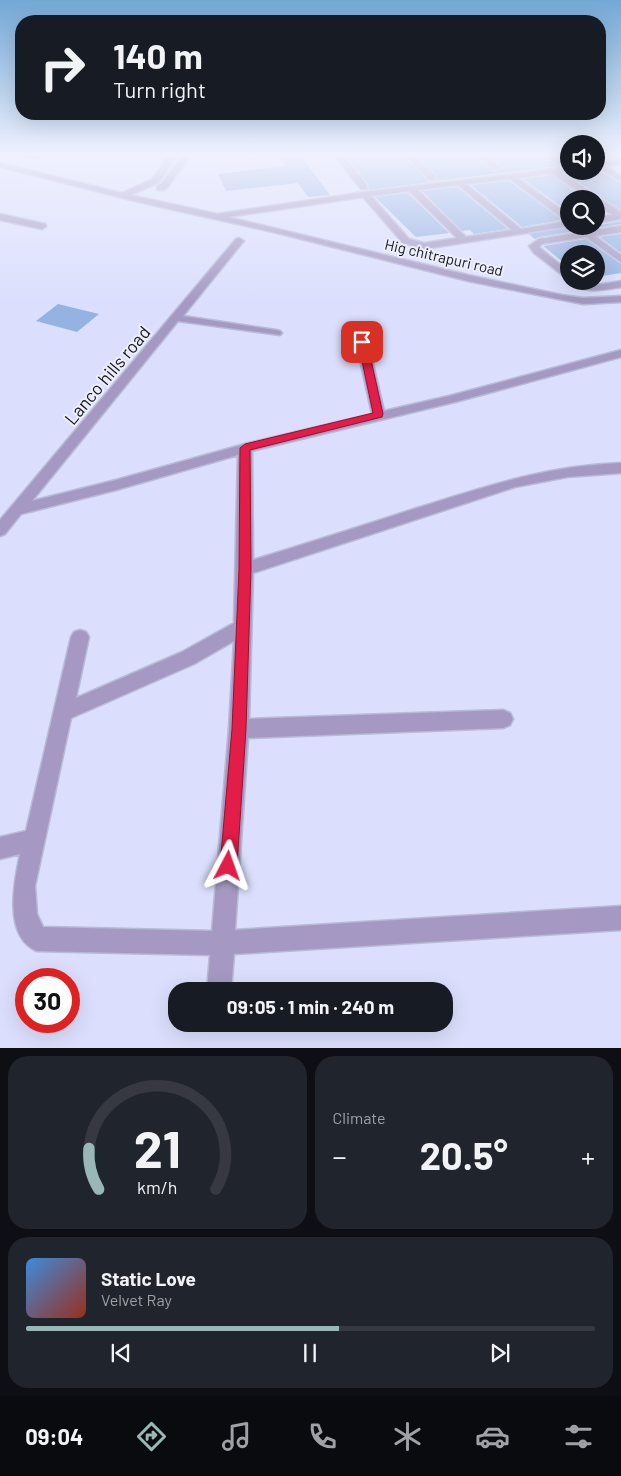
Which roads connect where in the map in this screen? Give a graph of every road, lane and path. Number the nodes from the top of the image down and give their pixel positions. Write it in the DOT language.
graph roads {
  1 [pos="174,205"];
  2 [pos="279,205"];
  3 [pos="376,205"];
  4 [pos="428,205"];
  5 [pos="487,205"];
  6 [pos="550,205"];
  7 [pos="605,205"];
  8 [pos="560,212"];
  9 [pos="215,216"];
  10 [pos="621,216"];
  11 [pos="0,217"];
  12 [pos="605,219"];
  13 [pos="241,223"];
  14 [pos="560,225"];
  15 [pos="42,226"];
  16 [pos="621,229"];
  17 [pos="277,230"];
  18 [pos="519,231"];
  19 [pos="605,231"];
  20 [pos="581,235"];
  21 [pos="588,235"];
  22 [pos="249,238"];
  23 [pos="464,240"];
  24 [pos="621,259"];
  25 [pos="560,270"];
  26 [pos="621,284"];
  27 [pos="605,286"];
  28 [pos="621,299"];
  29 [pos="177,318"];
  30 [pos="276,333"];
  31 [pos="362,342"];
  32 [pos="621,354"];
  33 [pos="378,414"];
  34 [pos="245,448"];
  35 [pos="621,468"];
  36 [pos="17,510"];
  37 [pos="0,530"];
  38 [pos="245,569"];
  39 [pos="243,626"];
  40 [pos="80,638"];
  41 [pos="64,712"];
  42 [pos="503,719"];
  43 [pos="239,729"];
  44 [pos="35,840"];
  45 [pos="0,848"];
  46 [pos="621,918"];
  47 [pos="222,943"];
  48 [pos="220,982"];
  1 -- 9 [label="street, Hig chitrapuri road"];
  2 -- 9 [label="street"];
  3 -- 23 [label="street"];
  4 -- 23 [label="street"];
  5 -- 18 [label="street"];
  6 -- 8 [label="street"];
  7 -- 10 [label="street"];
  9 -- 13 [label="street, Hig chitrapuri road"];
  10 -- 12 [label="street"];
  11 -- 15 [label="street"];
  13 -- 17 [label="street, Hig chitrapuri road"];
  13 -- 22 [label="street"];
  14 -- 18 [label="street"];
  16 -- 19 [label="street"];
  17 -- 22 [label="street"];
  17 -- 28 [label="street, Hig chitrapuri road"];
  18 -- 23 [label="street"];
  20 -- 25 [label="street"];
  21 -- 24 [label="street"];
  22 -- 29 [label="street, Lanco hills road"];
  26 -- 27 [label="street"];
  29 -- 30 [label="street"];
  29 -- 36 [label="street, Lanco hills road"];
  31 -- 33 [label="street"];
  32 -- 33 [label="street"];
  33 -- 34 [label="street"];
  34 -- 36 [label="street"];
  34 -- 38 [label="street"];
  35 -- 38 [label="street"];
  36 -- 37 [label="street, Lanco hills road"];
  38 -- 39 [label="street"];
  39 -- 41 [label="street"];
  39 -- 43 [label="street"];
  40 -- 41 [label="street"];
  41 -- 44 [label="street"];
  42 -- 43 [label="street"];
  43 -- 47 [label="street"];
  44 -- 45 [label="street"];
  44 -- 47 [label="street"];
  46 -- 47 [label="street"];
  47 -- 48 [label="street"];
}
